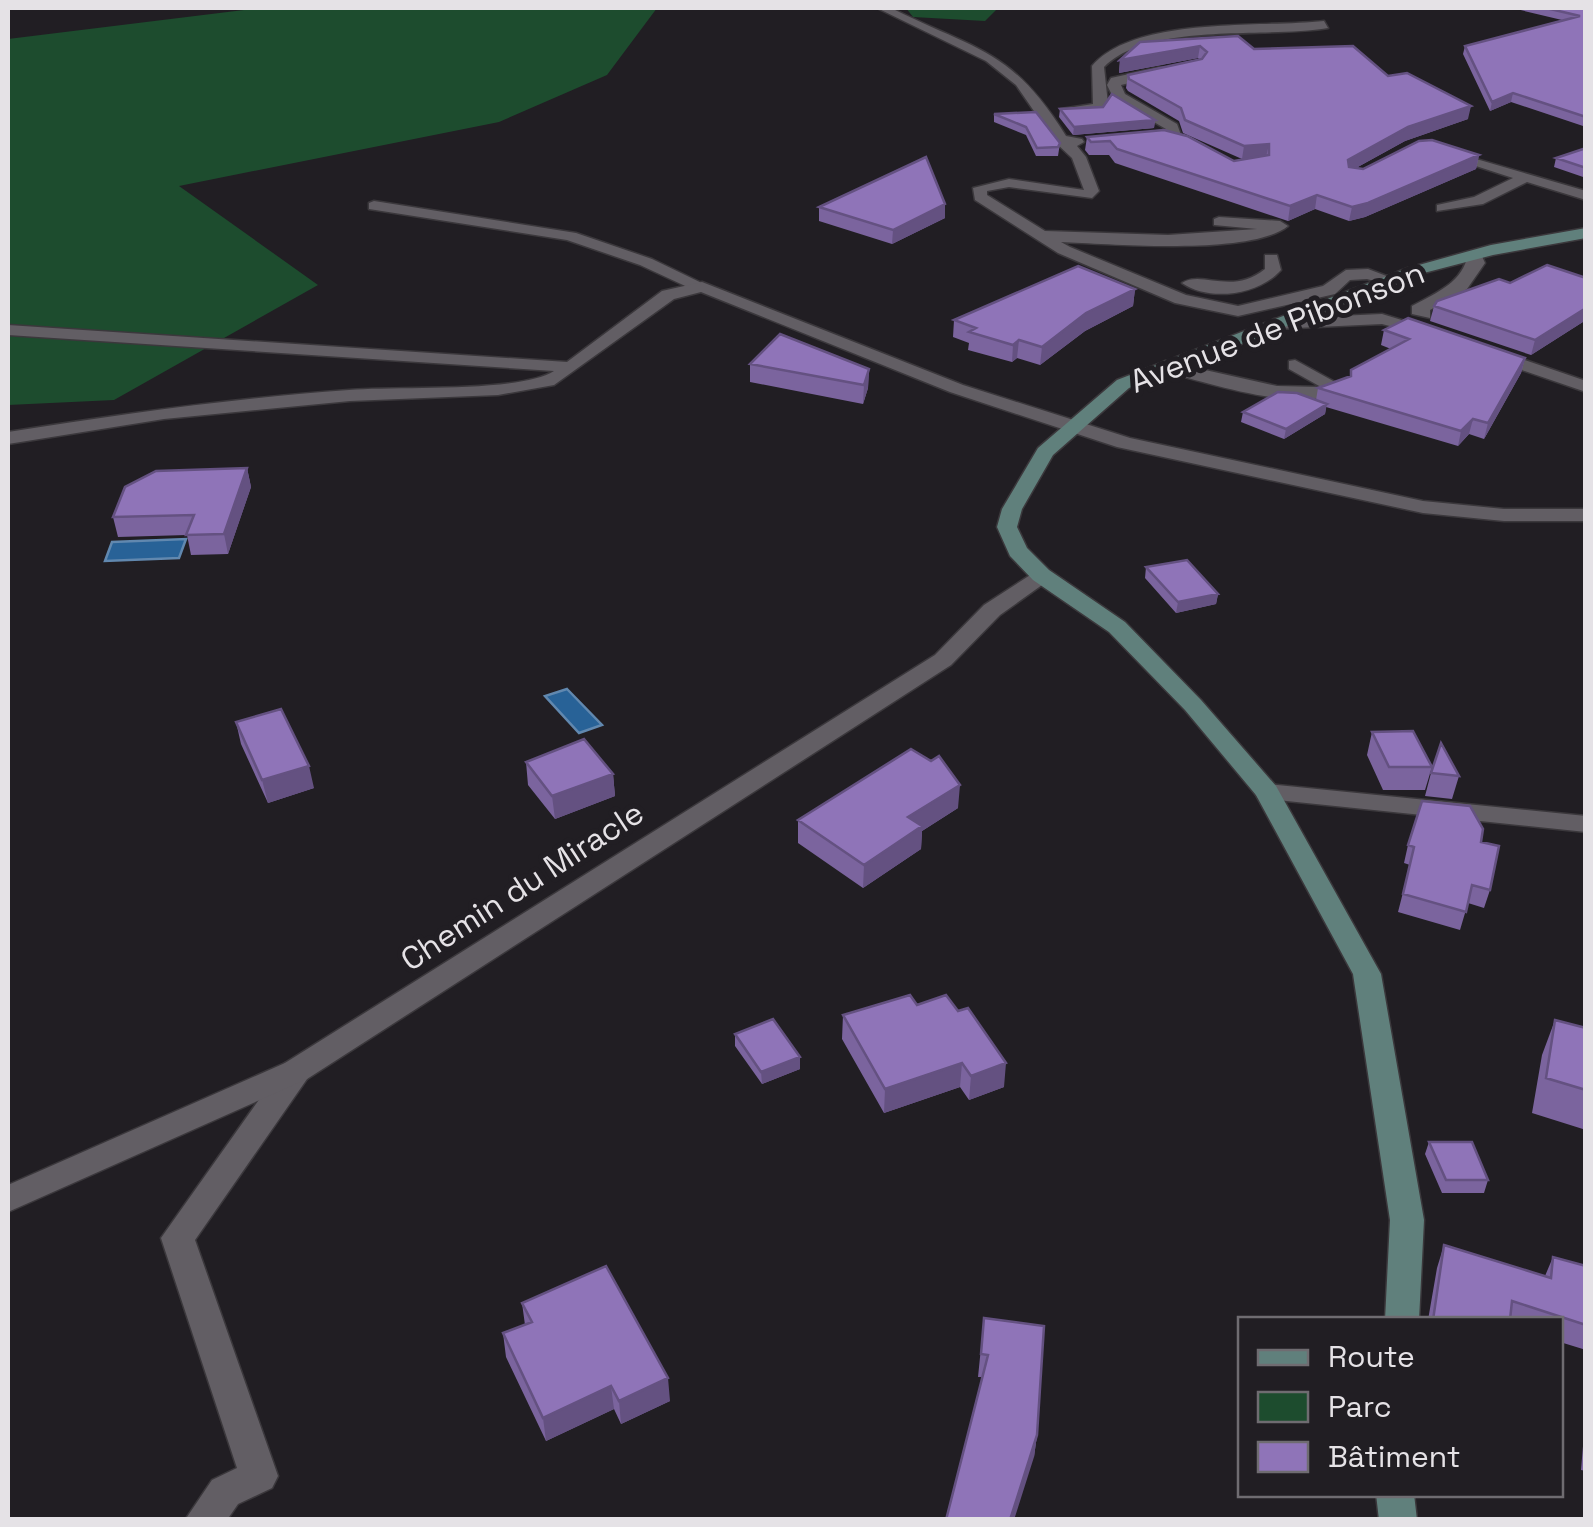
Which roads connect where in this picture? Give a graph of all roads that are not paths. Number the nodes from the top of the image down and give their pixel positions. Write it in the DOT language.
graph roads {
  1 [pos="883,8"];
  2 [pos="1324,25"];
  3 [pos="1180,68"];
  4 [pos="1042,110"];
  5 [pos="1168,136"];
  6 [pos="1125,140"];
  7 [pos="1065,141"];
  8 [pos="1088,142"];
  9 [pos="1192,143"];
  10 [pos="1431,146"];
  11 [pos="1525,176"];
  12 [pos="1586,196"];
  13 [pos="374,206"];
  14 [pos="1442,208"];
  15 [pos="1218,222"];
  16 [pos="1586,233"];
  17 [pos="1041,236"];
  18 [pos="1102,239"];
  19 [pos="1474,255"];
  20 [pos="1271,258"];
  21 [pos="1389,280"];
  22 [pos="702,287"];
  23 [pos="1424,314"];
  24 [pos="1274,324"];
  25 [pos="8,330"];
  26 [pos="1295,364"];
  27 [pos="1166,366"];
  28 [pos="568,367"];
  29 [pos="1586,387"];
  30 [pos="1072,428"];
  31 [pos="8,438"];
  32 [pos="1586,515"];
  33 [pos="1041,575"];
  34 [pos="1267,792"];
  35 [pos="1586,824"];
  36 [pos="296,1071"];
  37 [pos="8,1199"];
  38 [pos="1402,1317"];
  39 [pos="204,1520"];
  1 -- 4 [label="street"];
  2 -- 4 [label="street"];
  3 -- 5 [label="street"];
  4 -- 7 [label="street"];
  5 -- 6 [label="street"];
  5 -- 9 [label="street"];
  7 -- 8 [label="street"];
  7 -- 17 [label="street"];
  10 -- 11 [label="street"];
  11 -- 12 [label="street"];
  11 -- 14 [label="street"];
  13 -- 22 [label="street"];
  15 -- 18 [label="street"];
  16 -- 19 [label="street, Avenue de Pibonson"];
  17 -- 18 [label="street"];
  17 -- 21 [label="street"];
  18 -- 20 [label="street"];
  19 -- 21 [label="street, Avenue de Pibonson"];
  19 -- 23 [label="street"];
  21 -- 24 [label="street, Avenue de Pibonson"];
  22 -- 28 [label="street"];
  22 -- 30 [label="street"];
  24 -- 27 [label="street, Avenue de Pibonson"];
  24 -- 29 [label="street"];
  25 -- 28 [label="street"];
  26 -- 27 [label="street"];
  27 -- 30 [label="street, Avenue de Pibonson"];
  28 -- 31 [label="street"];
  30 -- 32 [label="street"];
  30 -- 33 [label="street, Avenue de Pibonson"];
  33 -- 34 [label="street, Avenue de Pibonson"];
  33 -- 36 [label="street, Chemin du Miracle"];
  34 -- 35 [label="street"];
  34 -- 38 [label="street, Avenue de Pibonson"];
  36 -- 37 [label="street, Chemin du Miracle"];
  36 -- 39 [label="street"];
}
